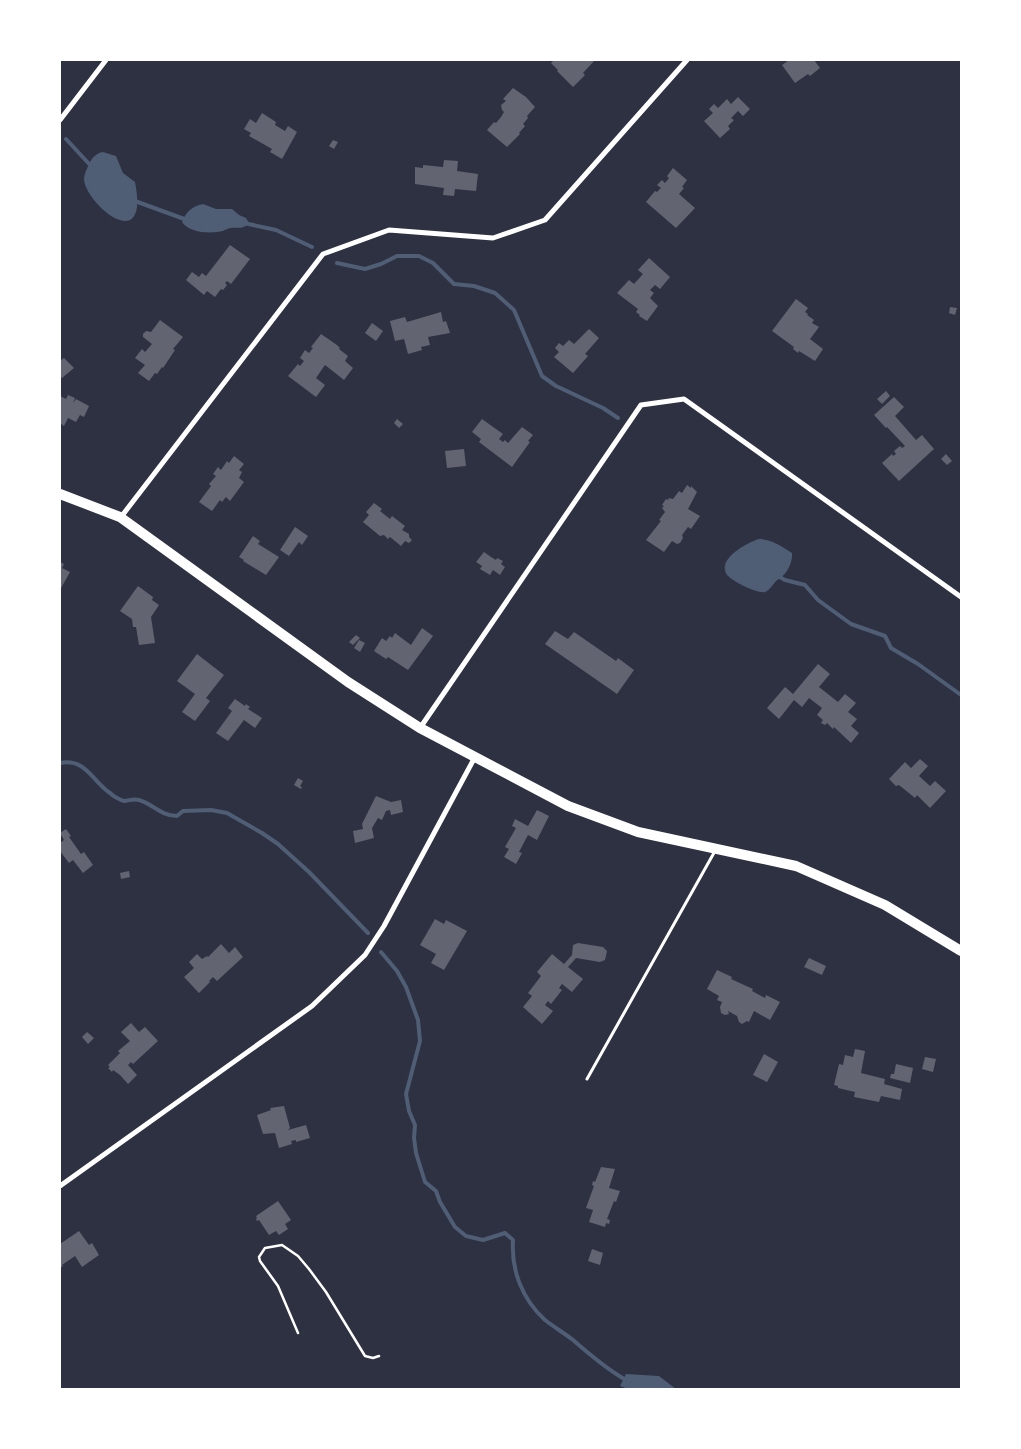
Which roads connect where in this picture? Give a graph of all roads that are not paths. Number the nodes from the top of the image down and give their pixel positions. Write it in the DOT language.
graph roads {
  1 [pos="106,60"];
  2 [pos="687,60"];
  3 [pos="60,120"];
  4 [pos="60,494"];
  5 [pos="120,517"];
  6 [pos="961,597"];
  7 [pos="420,728"];
  8 [pos="475,757"];
  9 [pos="716,849"];
  10 [pos="961,951"];
  11 [pos="587,1079"];
  12 [pos="60,1186"];
  1 -- 3 [label="street"];
  2 -- 5 [label="street"];
  4 -- 5 [label="main road"];
  5 -- 7 [label="main road"];
  6 -- 7 [label="street"];
  7 -- 8 [label="main road"];
  8 -- 9 [label="main road"];
  8 -- 12 [label="street"];
  9 -- 10 [label="main road"];
  9 -- 11 [label="lane"];
}
